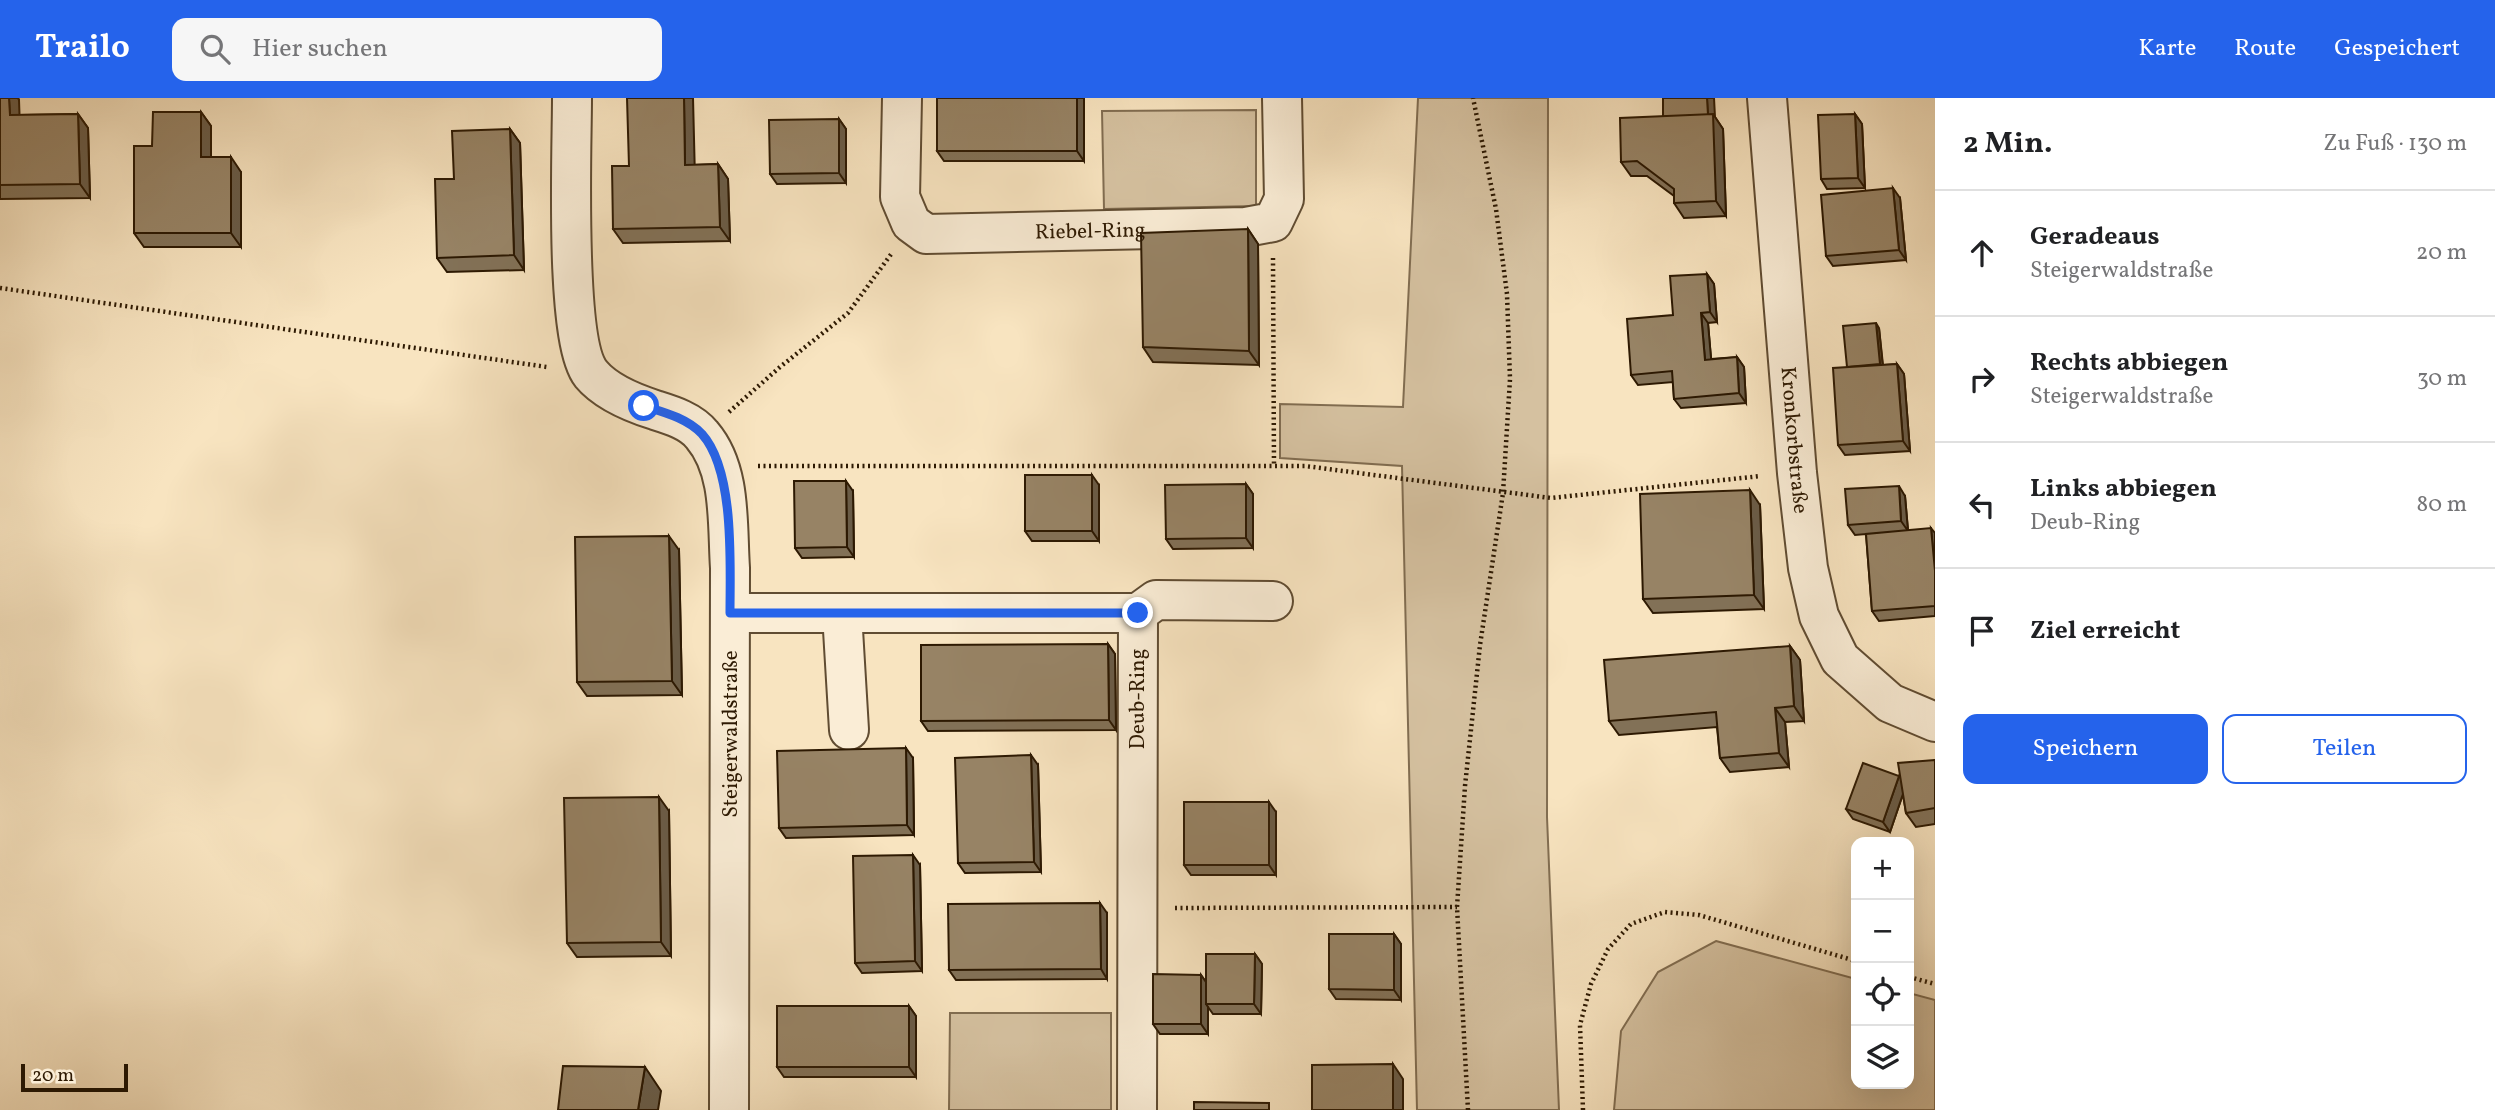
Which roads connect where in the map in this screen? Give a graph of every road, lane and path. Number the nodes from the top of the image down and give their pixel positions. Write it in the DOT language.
graph roads {
  1 [pos="572,98"];
  2 [pos="902,98"];
  3 [pos="1282,98"];
  4 [pos="1474,98"];
  5 [pos="1767,98"];
  6 [pos="1272,222"];
  7 [pos="911,223"];
  8 [pos="0,288"];
  9 [pos="590,372"];
  10 [pos="711,450"];
  11 [pos="1273,467"];
  12 [pos="1797,473"];
  13 [pos="1503,493"];
  14 [pos="1273,601"];
  15 [pos="730,613"];
  16 [pos="842,613"];
  17 [pos="1138,613"];
  18 [pos="1935,722"];
  19 [pos="849,730"];
  20 [pos="1457,907"];
  21 [pos="1137,908"];
  22 [pos="1851,960"];
  23 [pos="1914,978"];
  24 [pos="1935,984"];
  25 [pos="729,1110"];
  26 [pos="1137,1110"];
  27 [pos="1468,1110"];
  28 [pos="1583,1110"];
  1 -- 9 [label="street"];
  2 -- 7 [label="street"];
  3 -- 6 [label="street"];
  4 -- 13 [label="path"];
  5 -- 12 [label="street, Kronkorbstraße"];
  6 -- 7 [label="street, Riebel-Ring"];
  6 -- 11 [label="path"];
  7 -- 10 [label="path"];
  8 -- 9 [label="path"];
  9 -- 10 [label="street"];
  10 -- 11 [label="path"];
  10 -- 15 [label="street, Steigerwaldstraße"];
  11 -- 13 [label="path"];
  12 -- 13 [label="path"];
  12 -- 18 [label="street, Kronkorbstraße"];
  13 -- 20 [label="path"];
  14 -- 17 [label="street"];
  15 -- 16 [label="street"];
  15 -- 25 [label="street, Steigerwaldstraße"];
  16 -- 17 [label="street"];
  16 -- 19 [label="street"];
  17 -- 21 [label="street, Deub-Ring"];
  20 -- 21 [label="path"];
  20 -- 27 [label="path"];
  21 -- 26 [label="street, Deub-Ring"];
  22 -- 28 [label="path"];
  23 -- 24 [label="path"];
}
